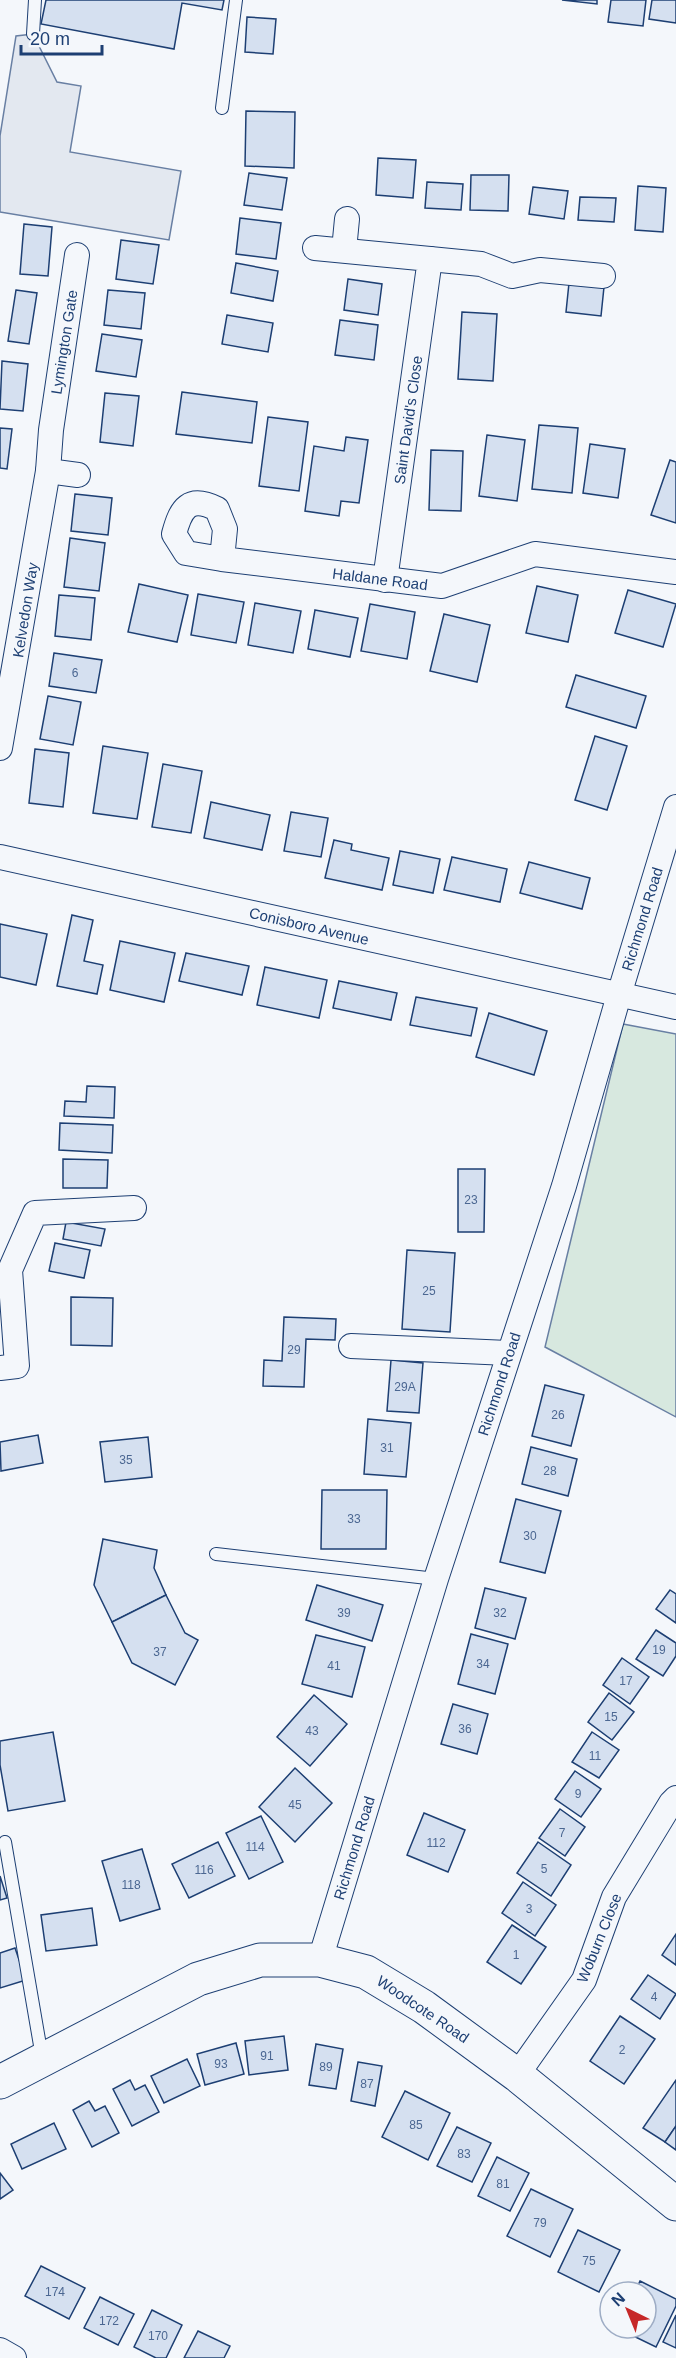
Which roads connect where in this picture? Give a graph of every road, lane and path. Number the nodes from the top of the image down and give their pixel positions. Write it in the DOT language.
graph roads {
  1 [pos="35,0"];
  2 [pos="236,0"];
  3 [pos="33,34"];
  4 [pos="222,108"];
  5 [pos="347,219"];
  6 [pos="315,248"];
  7 [pos="344,250"];
  8 [pos="77,255"];
  9 [pos="430,259"];
  10 [pos="603,276"];
  11 [pos="51,430"];
  12 [pos="48,471"];
  13 [pos="78,475"];
  14 [pos="222,559"];
  15 [pos="676,572"];
  16 [pos="385,580"];
  17 [pos="0,748"];
  18 [pos="676,807"];
  19 [pos="0,857"];
  20 [pos="619,995"];
  21 [pos="676,1007"];
  22 [pos="134,1208"];
  23 [pos="351,1346"];
  24 [pos="508,1353"];
  25 [pos="9,1367"];
  26 [pos="216,1554"];
  27 [pos="436,1579"];
  28 [pos="676,1798"];
  29 [pos="5,1842"];
  30 [pos="320,1960"];
  31 [pos="42,2058"];
  32 [pos="517,2075"];
  33 [pos="0,2082"];
  34 [pos="676,2204"];
  35 [pos="0,2350"];
  36 [pos="14,2358"];
  1 -- 3 [label="lane"];
  2 -- 4 [label="lane"];
  5 -- 7 [label="street"];
  6 -- 7 [label="street"];
  7 -- 9 [label="street"];
  8 -- 11 [label="street, Lymington Gate"];
  9 -- 10 [label="street"];
  9 -- 16 [label="street, Saint David's Close"];
  11 -- 12 [label="street, Kelvedon Way"];
  12 -- 13 [label="street"];
  12 -- 17 [label="street, Kelvedon Way"];
  14 -- 16 [label="street, Haldane Road"];
  15 -- 16 [label="street, Haldane Road"];
  18 -- 20 [label="street, Richmond Road"];
  19 -- 20 [label="street, Conisboro Avenue"];
  20 -- 21 [label="street, Conisboro Avenue"];
  20 -- 24 [label="street, Richmond Road"];
  22 -- 25 [label="street"];
  23 -- 24 [label="street"];
  24 -- 27 [label="street, Richmond Road"];
  26 -- 27 [label="lane"];
  27 -- 30 [label="street, Richmond Road"];
  28 -- 32 [label="street, Woburn Close"];
  29 -- 31 [label="lane"];
  30 -- 31 [label="main road, Woodcote Road"];
  30 -- 32 [label="main road, Woodcote Road"];
  31 -- 33 [label="main road, Woodcote Road"];
  32 -- 34 [label="main road, Woodcote Road"];
  35 -- 36 [label="street"];
}
